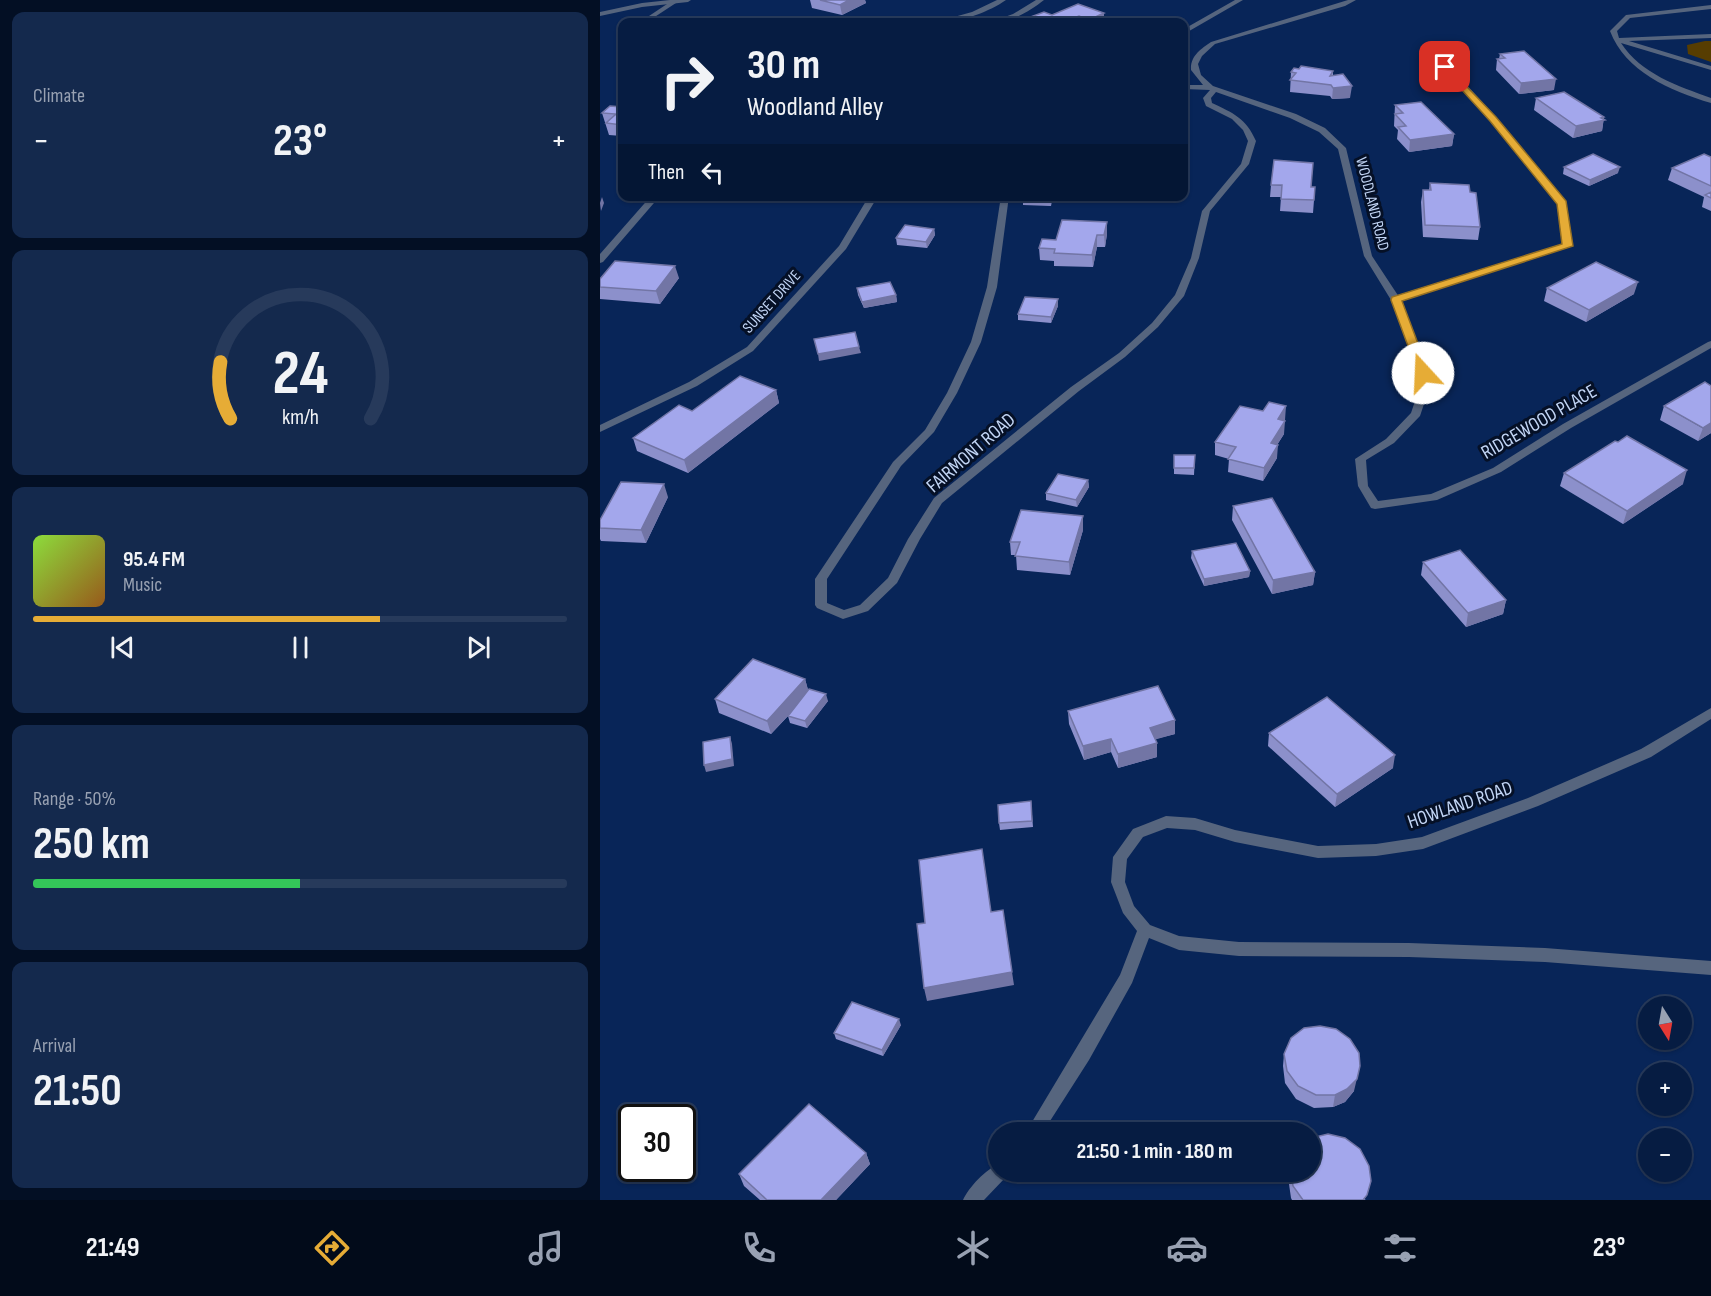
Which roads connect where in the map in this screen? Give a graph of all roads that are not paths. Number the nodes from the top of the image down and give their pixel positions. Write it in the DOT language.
graph roads {
  1 [pos="688,0"];
  2 [pos="1003,0"];
  3 [pos="1041,0"];
  4 [pos="1240,0"];
  5 [pos="1353,0"];
  6 [pos="676,1"];
  7 [pos="1711,8"];
  8 [pos="600,14"];
  9 [pos="649,18"];
  10 [pos="955,18"];
  11 [pos="1006,18"];
  12 [pos="1188,30"];
  13 [pos="1711,36"];
  14 [pos="1615,39"];
  15 [pos="1430,49"];
  16 [pos="1711,68"];
  17 [pos="1188,87"];
  18 [pos="1212,89"];
  19 [pos="1711,101"];
  20 [pos="652,201"];
  21 [pos="871,201"];
  22 [pos="1004,201"];
  23 [pos="600,260"];
  24 [pos="1396,300"];
  25 [pos="1711,344"];
  26 [pos="600,429"];
  27 [pos="1375,505"];
  28 [pos="1711,713"];
  29 [pos="1145,930"];
  30 [pos="1711,968"];
  31 [pos="1040,1122"];
  32 [pos="989,1182"];
  33 [pos="972,1200"];
  1 -- 6 [label="street"];
  2 -- 10 [label="street"];
  3 -- 11 [label="street"];
  4 -- 12 [label="street"];
  5 -- 18 [label="street"];
  6 -- 8 [label="street"];
  6 -- 9 [label="street"];
  7 -- 14 [label="street"];
  13 -- 14 [label="street"];
  14 -- 16 [label="street"];
  14 -- 19 [label="street"];
  15 -- 24 [label="street"];
  17 -- 18 [label="street"];
  18 -- 22 [label="street, FAIRMONT ROAD"];
  18 -- 24 [label="street, WOODLAND ROAD"];
  20 -- 23 [label="street"];
  21 -- 26 [label="street, SUNSET DRIVE"];
  24 -- 27 [label="street, WOODLAND ROAD"];
  25 -- 27 [label="street, RIDGEWOOD PLACE"];
  28 -- 29 [label="street, HOWLAND ROAD"];
  29 -- 30 [label="street"];
  29 -- 31 [label="street"];
  32 -- 33 [label="street"];
}
